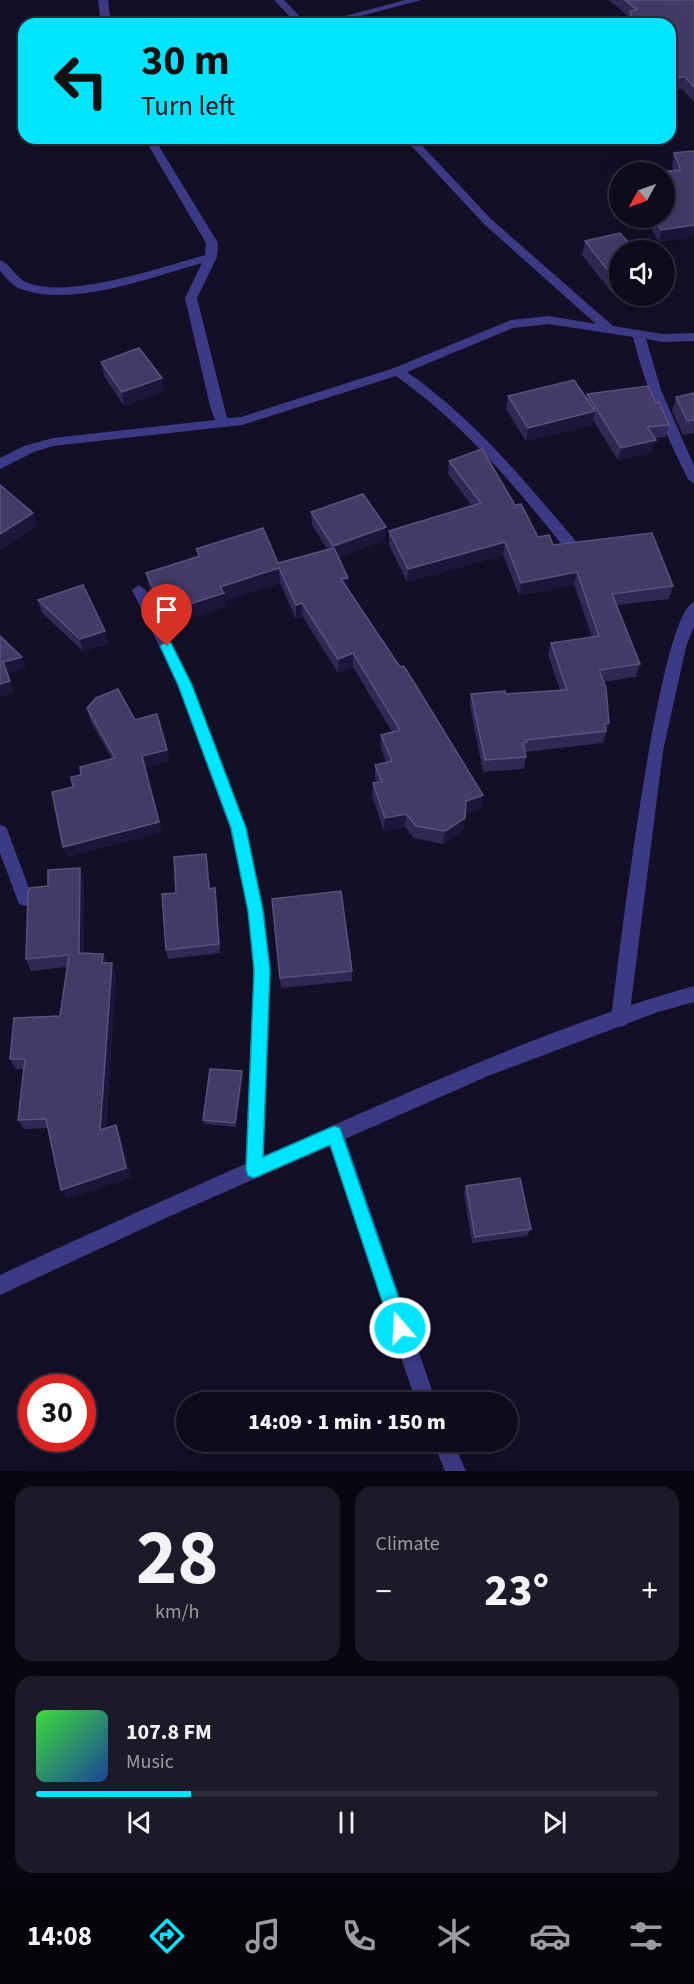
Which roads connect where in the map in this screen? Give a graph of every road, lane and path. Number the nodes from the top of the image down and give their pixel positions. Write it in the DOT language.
graph roads {
  1 [pos="103,0"];
  2 [pos="279,0"];
  3 [pos="416,0"];
  4 [pos="105,18"];
  5 [pos="296,18"];
  6 [pos="341,18"];
  7 [pos="153,144"];
  8 [pos="416,144"];
  9 [pos="211,257"];
  10 [pos="0,264"];
  11 [pos="608,328"];
  12 [pos="638,333"];
  13 [pos="694,337"];
  14 [pos="398,371"];
  15 [pos="224,424"];
  16 [pos="0,465"];
  17 [pos="694,479"];
  18 [pos="569,543"];
  19 [pos="139,590"];
  20 [pos="694,607"];
  21 [pos="0,832"];
  22 [pos="25,899"];
  23 [pos="694,994"];
  24 [pos="620,1019"];
  25 [pos="334,1134"];
  26 [pos="254,1170"];
  27 [pos="0,1285"];
  28 [pos="423,1392"];
  29 [pos="447,1452"];
  30 [pos="456,1471"];
  1 -- 4 [label="street"];
  2 -- 5 [label="street"];
  3 -- 6 [label="street"];
  7 -- 9 [label="street"];
  8 -- 11 [label="street"];
  9 -- 10 [label="street"];
  9 -- 15 [label="street"];
  11 -- 12 [label="street"];
  11 -- 14 [label="street"];
  12 -- 13 [label="street"];
  12 -- 17 [label="street"];
  14 -- 15 [label="street"];
  14 -- 18 [label="street"];
  15 -- 16 [label="street"];
  19 -- 26 [label="street"];
  20 -- 24 [label="street"];
  21 -- 22 [label="street"];
  23 -- 24 [label="street"];
  24 -- 25 [label="street"];
  25 -- 26 [label="street"];
  25 -- 28 [label="street"];
  26 -- 27 [label="street"];
  29 -- 30 [label="street"];
}
